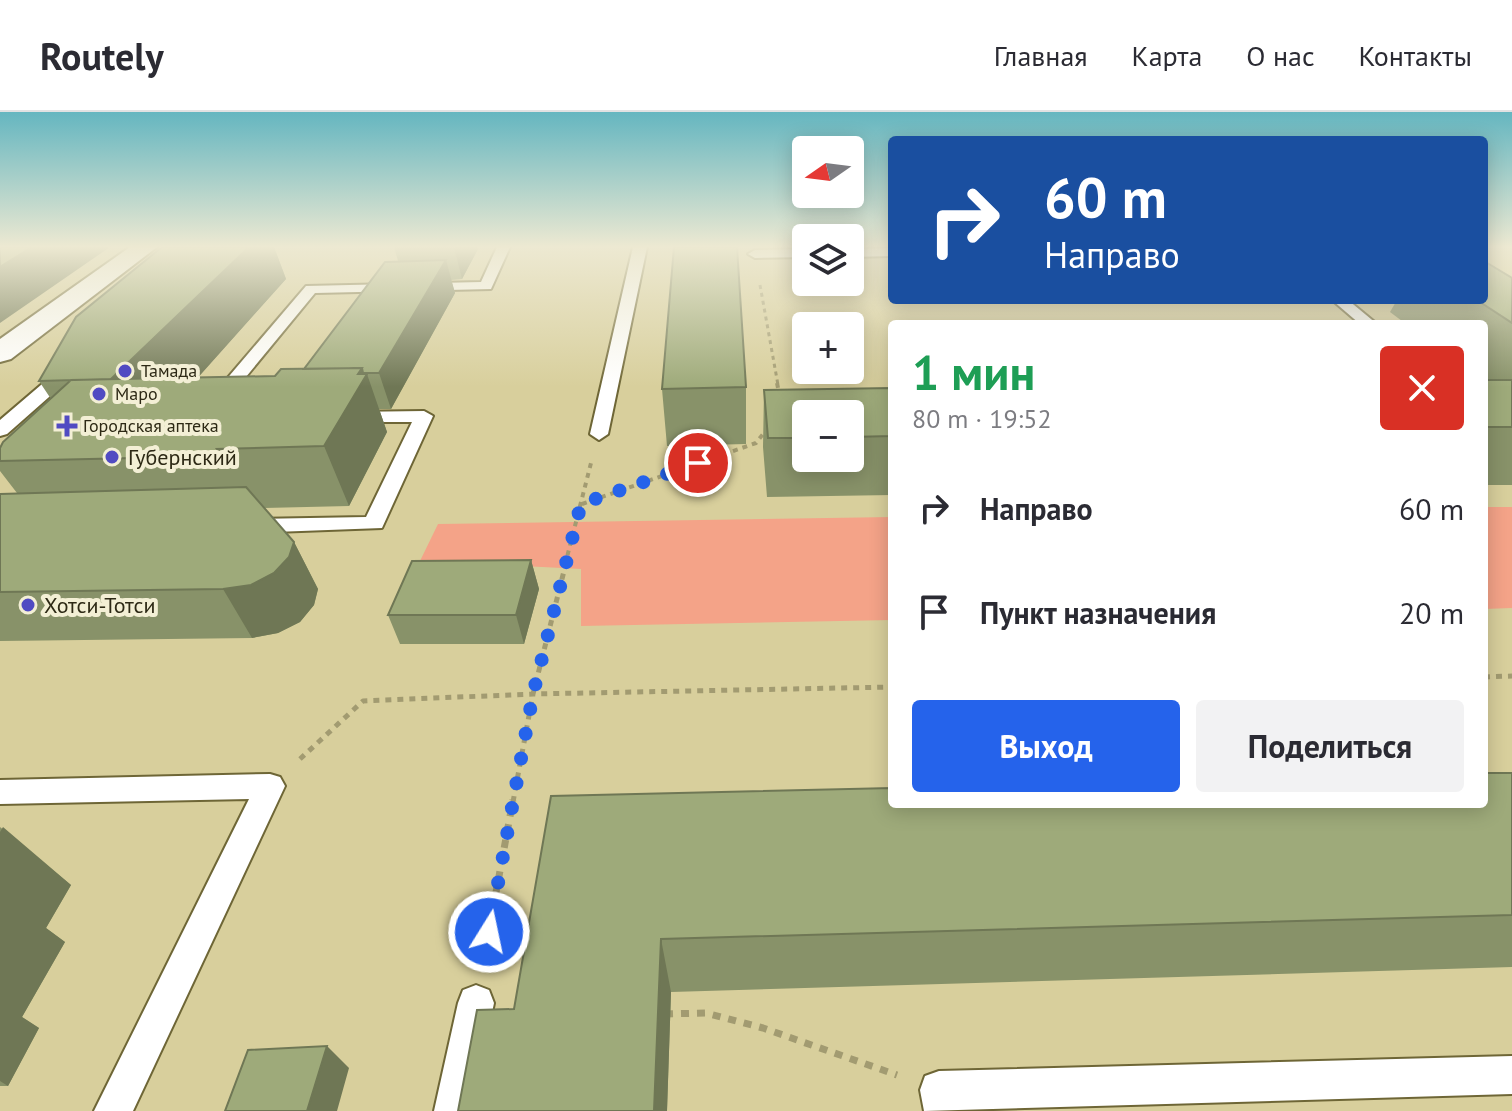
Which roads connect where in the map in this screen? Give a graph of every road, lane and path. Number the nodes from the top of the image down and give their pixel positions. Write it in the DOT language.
graph roads {
  1 [pos="81,294"];
  2 [pos="307,294"];
  3 [pos="630,294"];
  4 [pos="762,294"];
  5 [pos="1344,304"];
  6 [pos="1364,320"];
  7 [pos="0,353"];
  8 [pos="85,357"];
  9 [pos="780,395"];
  10 [pos="329,417"];
  11 [pos="233,419"];
  12 [pos="774,421"];
  13 [pos="0,430"];
  14 [pos="599,434"];
  15 [pos="581,504"];
  16 [pos="235,526"];
  17 [pos="1512,676"];
  18 [pos="1488,677"];
  19 [pos="888,687"];
  20 [pos="533,694"];
  21 [pos="270,786"];
  22 [pos="0,792"];
  23 [pos="474,1012"];
  24 [pos="659,1015"];
  25 [pos="1512,1075"];
  26 [pos="941,1101"];
  27 [pos="113,1111"];
  28 [pos="453,1111"];
  1 -- 7 [label="street"];
  2 -- 11 [label="lane"];
  3 -- 14 [label="lane"];
  4 -- 9 [label="path"];
  5 -- 6 [label="lane"];
  8 -- 13 [label="lane"];
  10 -- 16 [label="lane"];
  12 -- 15 [label="path"];
  14 -- 15 [label="path"];
  15 -- 20 [label="path"];
  17 -- 18 [label="path"];
  19 -- 20 [label="path"];
  20 -- 21 [label="path"];
  20 -- 23 [label="path"];
  21 -- 22 [label="lane"];
  21 -- 27 [label="lane"];
  23 -- 28 [label="lane"];
  24 -- 26 [label="path"];
  25 -- 26 [label="lane"];
}
